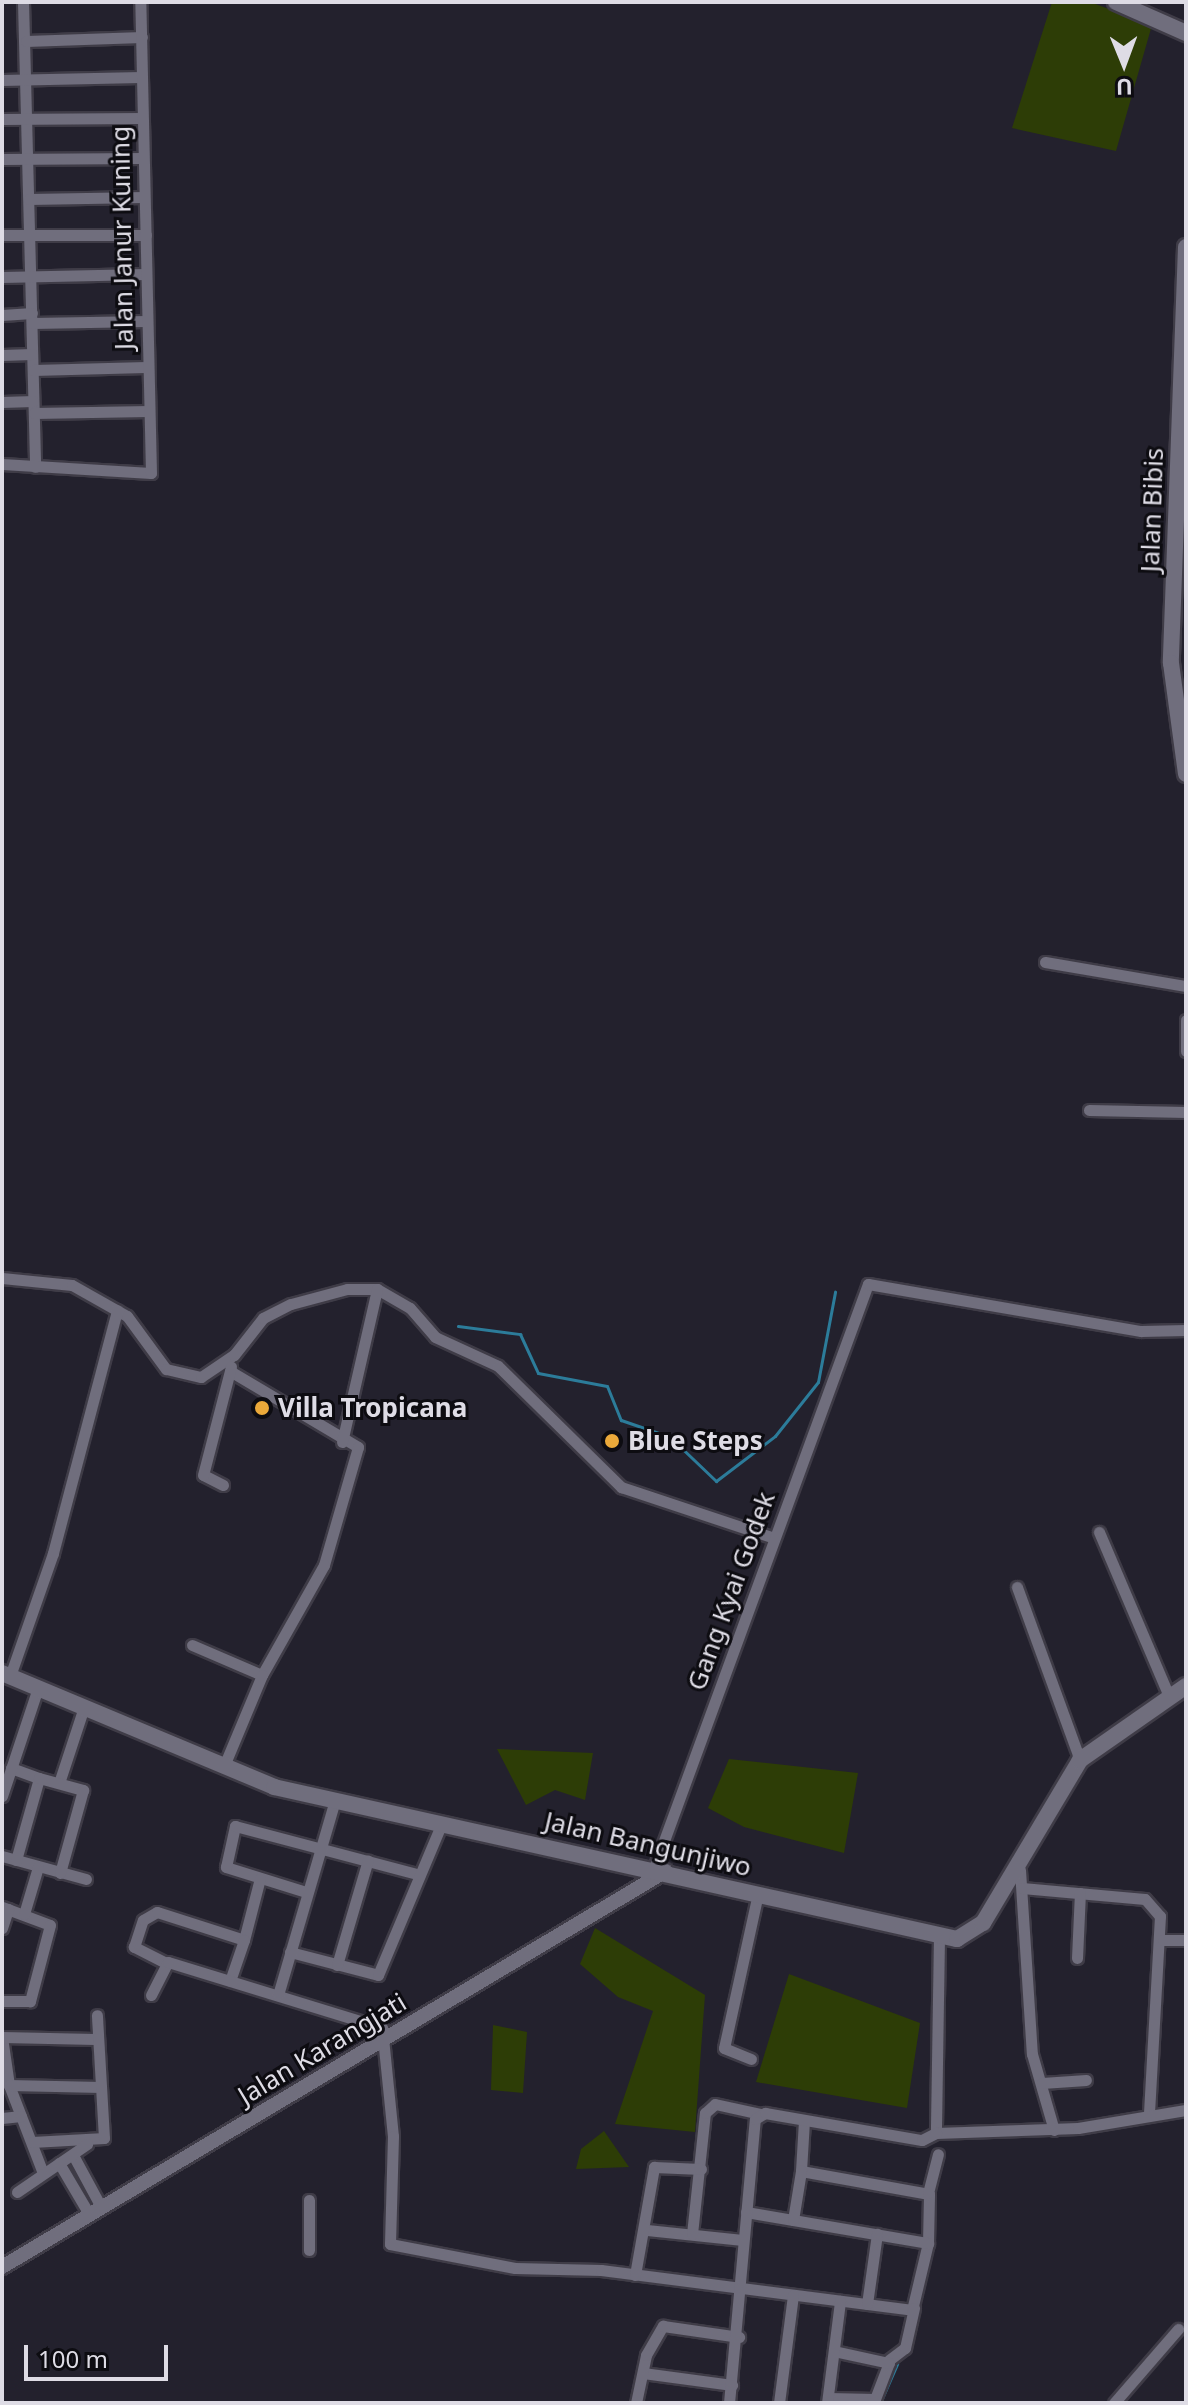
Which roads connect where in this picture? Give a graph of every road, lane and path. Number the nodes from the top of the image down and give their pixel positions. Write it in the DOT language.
graph roads {
  1 [pos="23,2"];
  2 [pos="140,2"];
  3 [pos="1116,2"];
  4 [pos="1186,33"];
  5 [pos="142,37"];
  6 [pos="26,41"];
  7 [pos="141,77"];
  8 [pos="2,80"];
  9 [pos="27,81"];
  10 [pos="142,118"];
  11 [pos="2,119"];
  12 [pos="27,119"];
  13 [pos="143,158"];
  14 [pos="2,159"];
  15 [pos="28,159"];
  16 [pos="144,197"];
  17 [pos="29,199"];
  18 [pos="2,235"];
  19 [pos="146,235"];
  20 [pos="30,237"];
  21 [pos="1186,247"];
  22 [pos="146,274"];
  23 [pos="31,276"];
  24 [pos="2,277"];
  25 [pos="2,315"];
  26 [pos="32,318"];
  27 [pos="146,321"];
  28 [pos="32,354"];
  29 [pos="2,355"];
  30 [pos="146,367"];
  31 [pos="33,370"];
  32 [pos="2,402"];
  33 [pos="34,407"];
  34 [pos="149,411"];
  35 [pos="2,464"];
  36 [pos="35,467"];
  37 [pos="1179,624"];
  38 [pos="1186,774"];
  39 [pos="1045,962"];
  40 [pos="1186,986"];
  41 [pos="1186,1020"];
  42 [pos="1186,1051"];
  43 [pos="1089,1110"];
  44 [pos="1186,1112"];
  45 [pos="2,1278"];
  46 [pos="377,1289"];
  47 [pos="117,1310"];
  48 [pos="1186,1330"];
  49 [pos="234,1355"];
  50 [pos="230,1371"];
  51 [pos="342,1442"];
  52 [pos="223,1485"];
  53 [pos="1099,1532"];
  54 [pos="774,1538"];
  55 [pos="1017,1587"];
  56 [pos="192,1645"];
  57 [pos="6,1675"];
  58 [pos="262,1675"];
  59 [pos="1186,1686"];
  60 [pos="38,1688"];
  61 [pos="1169,1696"];
  62 [pos="84,1707"];
  63 [pos="1080,1760"];
  64 [pos="224,1766"];
  65 [pos="11,1768"];
  66 [pos="39,1778"];
  67 [pos="59,1783"];
  68 [pos="2,1796"];
  69 [pos="335,1800"];
  70 [pos="442,1823"];
  71 [pos="319,1847"];
  72 [pos="2,1856"];
  73 [pos="16,1860"];
  74 [pos="368,1860"];
  75 [pos="38,1867"];
  76 [pos="660,1869"];
  77 [pos="1020,1870"];
  78 [pos="60,1873"];
  79 [pos="420,1875"];
  80 [pos="260,1878"];
  81 [pos="86,1879"];
  82 [pos="1022,1888"];
  83 [pos="306,1892"];
  84 [pos="758,1893"];
  85 [pos="1080,1893"];
  86 [pos="5,1908"];
  87 [pos="24,1914"];
  88 [pos="2,1928"];
  89 [pos="939,1936"];
  90 [pos="244,1940"];
  91 [pos="1163,1940"];
  92 [pos="1186,1940"];
  93 [pos="290,1952"];
  94 [pos="1077,1958"];
  95 [pos="164,1962"];
  96 [pos="337,1965"];
  97 [pos="230,1981"];
  98 [pos="151,1995"];
  99 [pos="278,1995"];
  100 [pos="2,2001"];
  101 [pos="97,2015"];
  102 [pos="2,2037"];
  103 [pos="387,2037"];
  104 [pos="95,2039"];
  105 [pos="751,2059"];
  106 [pos="1086,2080"];
  107 [pos="1042,2083"];
  108 [pos="9,2085"];
  109 [pos="101,2087"];
  110 [pos="1186,2110"];
  111 [pos="1149,2113"];
  112 [pos="760,2114"];
  113 [pos="21,2116"];
  114 [pos="2,2118"];
  115 [pos="804,2120"];
  116 [pos="1054,2130"];
  117 [pos="936,2133"];
  118 [pos="32,2142"];
  119 [pos="88,2143"];
  120 [pos="938,2154"];
  121 [pos="73,2155"];
  122 [pos="59,2163"];
  123 [pos="701,2169"];
  124 [pos="801,2171"];
  125 [pos="43,2173"];
  126 [pos="17,2192"];
  127 [pos="928,2193"];
  128 [pos="309,2200"];
  129 [pos="95,2210"];
  130 [pos="746,2212"];
  131 [pos="793,2220"];
  132 [pos="647,2230"];
  133 [pos="692,2234"];
  134 [pos="877,2234"];
  135 [pos="742,2240"];
  136 [pos="928,2243"];
  137 [pos="309,2250"];
  138 [pos="2,2267"];
  139 [pos="635,2275"];
  140 [pos="744,2289"];
  141 [pos="793,2295"];
  142 [pos="840,2301"];
  143 [pos="867,2304"];
  144 [pos="914,2308"];
  145 [pos="1178,2329"];
  146 [pos="739,2337"];
  147 [pos="834,2351"];
  148 [pos="889,2360"];
  149 [pos="643,2373"];
  150 [pos="732,2385"];
  151 [pos="828,2401"];
  152 [pos="636,2403"];
  153 [pos="729,2403"];
  154 [pos="779,2403"];
  155 [pos="1114,2403"];
  1 -- 6 [label="street"];
  2 -- 5 [label="street, Jalan Janur Kuning"];
  3 -- 4 [label="main road"];
  5 -- 6 [label="street"];
  5 -- 7 [label="street, Jalan Janur Kuning"];
  6 -- 9 [label="street"];
  7 -- 9 [label="street"];
  7 -- 10 [label="street, Jalan Janur Kuning"];
  8 -- 9 [label="street"];
  9 -- 12 [label="street"];
  10 -- 12 [label="street"];
  10 -- 13 [label="street, Jalan Janur Kuning"];
  11 -- 12 [label="street"];
  12 -- 15 [label="street"];
  13 -- 15 [label="street"];
  13 -- 16 [label="street, Jalan Janur Kuning"];
  14 -- 15 [label="street"];
  15 -- 17 [label="street"];
  16 -- 17 [label="street"];
  16 -- 19 [label="street, Jalan Janur Kuning"];
  17 -- 20 [label="street"];
  18 -- 20 [label="street"];
  19 -- 20 [label="street"];
  19 -- 22 [label="street, Jalan Janur Kuning"];
  20 -- 23 [label="street"];
  21 -- 37 [label="main road, Jalan Bibis"];
  22 -- 23 [label="street"];
  22 -- 27 [label="street, Jalan Janur Kuning"];
  23 -- 24 [label="street"];
  23 -- 26 [label="street"];
  25 -- 26 [label="street"];
  26 -- 27 [label="street"];
  26 -- 28 [label="street"];
  27 -- 30 [label="street, Jalan Janur Kuning"];
  28 -- 29 [label="street"];
  28 -- 31 [label="street"];
  30 -- 31 [label="street"];
  30 -- 34 [label="street, Jalan Janur Kuning"];
  31 -- 33 [label="street"];
  32 -- 33 [label="street"];
  33 -- 34 [label="street"];
  33 -- 36 [label="street"];
  34 -- 36 [label="street, Jalan Janur Kuning"];
  35 -- 36 [label="street"];
  37 -- 38 [label="main road, Jalan Bibis"];
  39 -- 40 [label="street"];
  41 -- 42 [label="street"];
  43 -- 44 [label="street"];
  45 -- 47 [label="street"];
  46 -- 49 [label="street"];
  46 -- 51 [label="street"];
  46 -- 54 [label="street"];
  47 -- 49 [label="street"];
  47 -- 57 [label="street"];
  48 -- 54 [label="street, Gang Kyai Godek"];
  49 -- 50 [label="street"];
  50 -- 51 [label="street"];
  50 -- 52 [label="street"];
  51 -- 58 [label="street"];
  53 -- 61 [label="street"];
  54 -- 76 [label="street, Gang Kyai Godek"];
  55 -- 63 [label="street"];
  56 -- 58 [label="street"];
  57 -- 60 [label="main road, Jalan Bangunjiwo"];
  58 -- 64 [label="street"];
  59 -- 61 [label="main road, Jalan Bangunjiwo"];
  60 -- 62 [label="main road, Jalan Bangunjiwo"];
  60 -- 65 [label="street"];
  61 -- 63 [label="main road, Jalan Bangunjiwo"];
  62 -- 64 [label="main road, Jalan Bangunjiwo"];
  62 -- 67 [label="street"];
  63 -- 77 [label="main road, Jalan Bangunjiwo"];
  64 -- 69 [label="main road, Jalan Bangunjiwo"];
  65 -- 66 [label="street"];
  65 -- 68 [label="street"];
  66 -- 67 [label="street"];
  66 -- 73 [label="street"];
  67 -- 78 [label="street"];
  69 -- 70 [label="main road, Jalan Bangunjiwo"];
  69 -- 71 [label="street"];
  70 -- 76 [label="main road, Jalan Bangunjiwo"];
  70 -- 79 [label="street"];
  71 -- 74 [label="street"];
  71 -- 80 [label="street"];
  71 -- 83 [label="street"];
  72 -- 73 [label="street"];
  73 -- 75 [label="street"];
  74 -- 79 [label="street"];
  74 -- 96 [label="street"];
  75 -- 78 [label="street"];
  75 -- 87 [label="street"];
  76 -- 84 [label="main road, Jalan Bangunjiwo"];
  76 -- 103 [label="street, Jalan Karangjati"];
  77 -- 82 [label="street"];
  77 -- 89 [label="main road, Jalan Bangunjiwo"];
  78 -- 81 [label="street"];
  79 -- 96 [label="street"];
  80 -- 83 [label="street"];
  80 -- 90 [label="street"];
  82 -- 85 [label="street"];
  82 -- 107 [label="street"];
  83 -- 93 [label="street"];
  84 -- 89 [label="main road, Jalan Bangunjiwo"];
  84 -- 105 [label="street"];
  85 -- 91 [label="street"];
  85 -- 94 [label="street"];
  86 -- 87 [label="street"];
  86 -- 88 [label="street"];
  87 -- 100 [label="street"];
  89 -- 117 [label="street"];
  90 -- 95 [label="street"];
  90 -- 97 [label="street"];
  91 -- 92 [label="street"];
  91 -- 111 [label="street"];
  93 -- 96 [label="street"];
  93 -- 99 [label="street"];
  95 -- 97 [label="street"];
  95 -- 98 [label="street"];
  97 -- 99 [label="street"];
  99 -- 103 [label="street"];
  101 -- 104 [label="street"];
  102 -- 104 [label="street"];
  102 -- 108 [label="street"];
  103 -- 129 [label="street, Jalan Karangjati"];
  103 -- 139 [label="street"];
  104 -- 109 [label="street"];
  106 -- 107 [label="street"];
  107 -- 116 [label="street"];
  108 -- 109 [label="street"];
  108 -- 113 [label="street"];
  109 -- 119 [label="street"];
  110 -- 111 [label="street"];
  111 -- 116 [label="street"];
  112 -- 115 [label="street"];
  112 -- 123 [label="street"];
  112 -- 130 [label="street"];
  113 -- 114 [label="street"];
  113 -- 118 [label="street"];
  115 -- 117 [label="street"];
  115 -- 124 [label="street"];
  116 -- 117 [label="street"];
  118 -- 119 [label="street"];
  118 -- 125 [label="street"];
  119 -- 121 [label="street"];
  120 -- 127 [label="street"];
  121 -- 122 [label="street"];
  121 -- 129 [label="street"];
  122 -- 125 [label="street"];
  122 -- 129 [label="street"];
  123 -- 132 [label="street"];
  123 -- 133 [label="street"];
  124 -- 127 [label="street"];
  124 -- 131 [label="street"];
  125 -- 126 [label="street"];
  127 -- 136 [label="street"];
  128 -- 137 [label="street"];
  129 -- 138 [label="street, Jalan Karangjati"];
  130 -- 131 [label="street"];
  130 -- 135 [label="street"];
  131 -- 134 [label="street"];
  132 -- 133 [label="street"];
  132 -- 139 [label="street"];
  133 -- 135 [label="street"];
  134 -- 136 [label="street"];
  134 -- 143 [label="street"];
  135 -- 140 [label="street"];
  136 -- 144 [label="street"];
  139 -- 140 [label="street"];
  140 -- 141 [label="street"];
  140 -- 146 [label="street"];
  141 -- 142 [label="street"];
  141 -- 154 [label="street"];
  142 -- 143 [label="street"];
  142 -- 147 [label="street"];
  143 -- 144 [label="street"];
  144 -- 148 [label="street"];
  145 -- 155 [label="street"];
  146 -- 149 [label="street"];
  146 -- 150 [label="street"];
  147 -- 148 [label="street"];
  147 -- 151 [label="street"];
  148 -- 151 [label="street"];
  149 -- 150 [label="street"];
  149 -- 152 [label="street"];
  150 -- 153 [label="street"];
}
